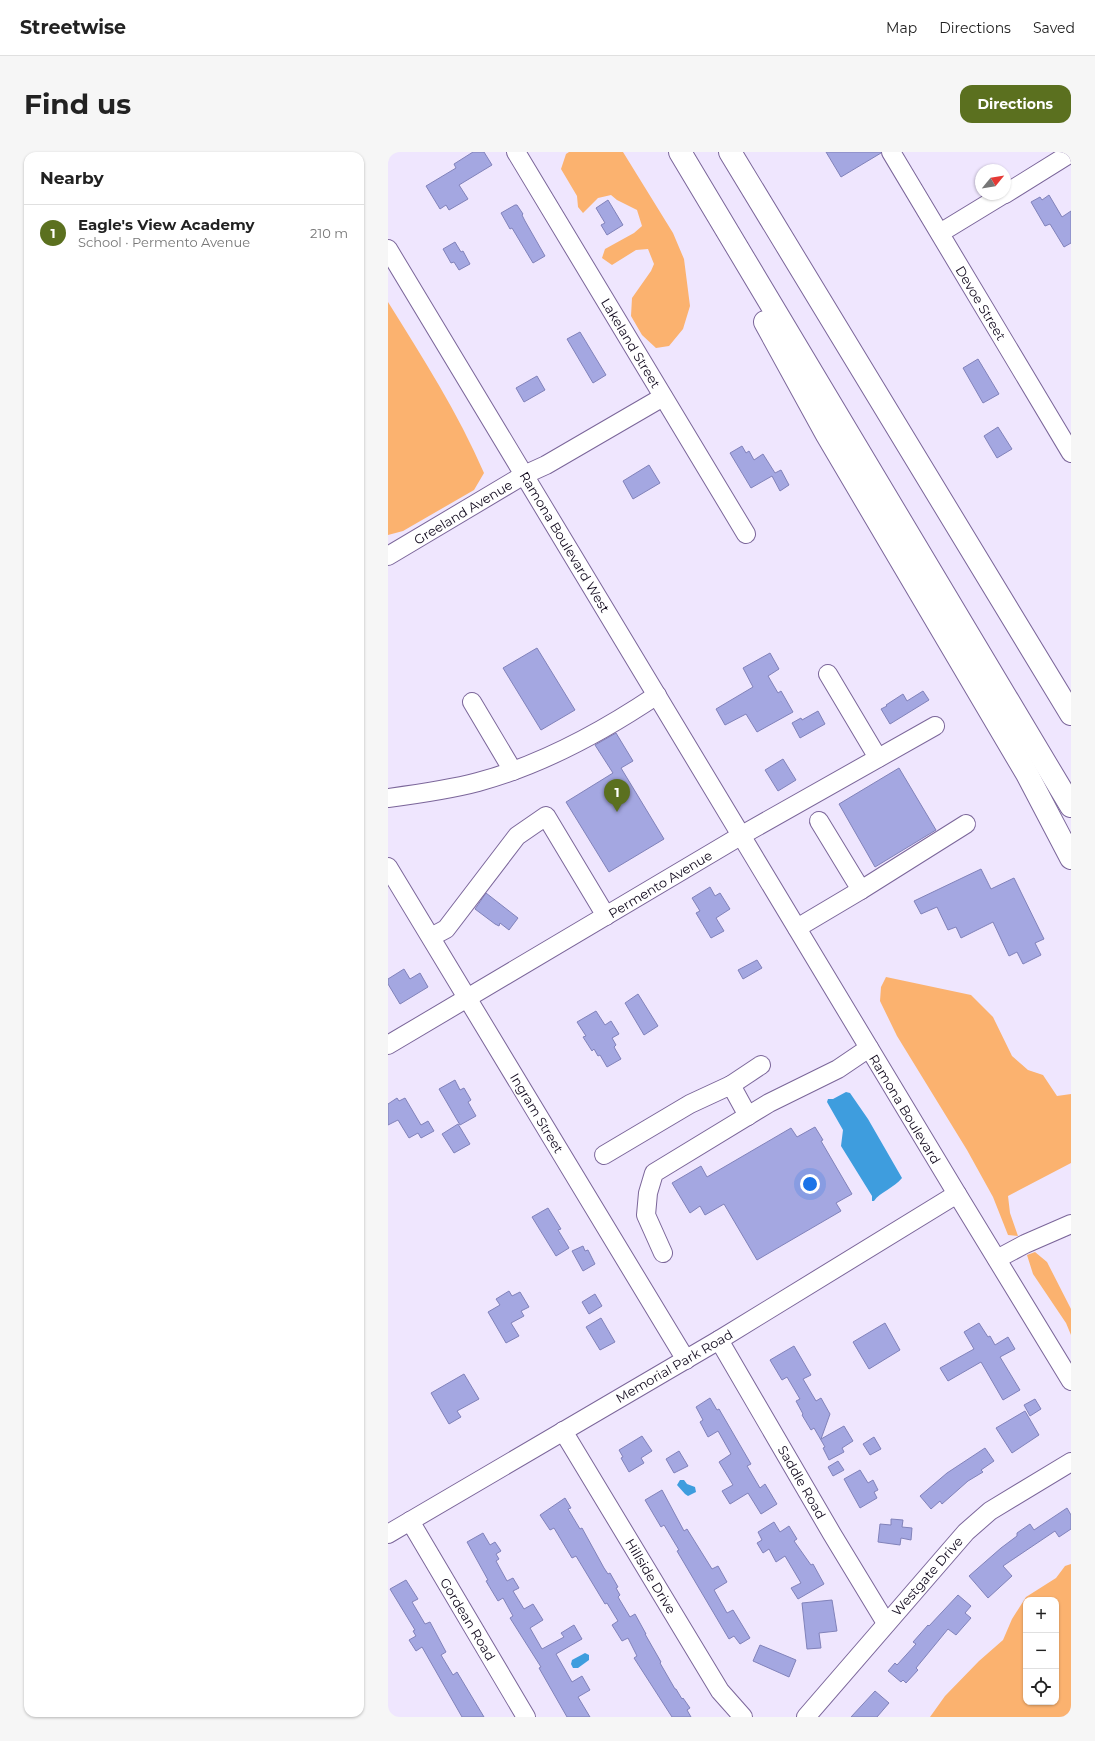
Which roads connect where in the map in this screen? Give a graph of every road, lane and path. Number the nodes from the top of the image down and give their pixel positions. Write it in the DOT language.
graph roads {
  1 [pos="516,152"];
  2 [pos="680,152"];
  3 [pos="730,152"];
  4 [pos="891,152"];
  5 [pos="1071,153"];
  6 [pos="1011,190"];
  7 [pos="708,200"];
  8 [pos="995,200"];
  9 [pos="940,233"];
  10 [pos="388,249"];
  11 [pos="663,397"];
  12 [pos="1071,453"];
  13 [pos="524,475"];
  14 [pos="746,534"];
  15 [pos="388,556"];
  16 [pos="828,674"];
  17 [pos="657,695"];
  18 [pos="472,702"];
  19 [pos="1071,714"];
  20 [pos="935,726"];
  21 [pos="878,758"];
  22 [pos="513,771"];
  23 [pos="388,799"];
  24 [pos="1071,806"];
  25 [pos="819,821"];
  26 [pos="966,824"];
  27 [pos="742,835"];
  28 [pos="1071,858"];
  29 [pos="388,867"];
  30 [pos="861,890"];
  31 [pos="606,916"];
  32 [pos="797,928"];
  33 [pos="431,937"];
  34 [pos="468,998"];
  35 [pos="388,1045"];
  36 [pos="869,1048"];
  37 [pos="762,1065"];
  38 [pos="731,1085"];
  39 [pos="748,1116"];
  40 [pos="604,1155"];
  41 [pos="957,1194"];
  42 [pos="1071,1224"];
  43 [pos="663,1253"];
  44 [pos="997,1259"];
  45 [pos="719,1340"];
  46 [pos="686,1360"];
  47 [pos="1071,1381"];
  48 [pos="563,1431"];
  49 [pos="1071,1462"];
  50 [pos="410,1521"];
  51 [pos="388,1534"];
  52 [pos="886,1623"];
  53 [pos="526,1717"];
  54 [pos="743,1717"];
  55 [pos="806,1717"];
  1 -- 11 [label="street, Lakeland Street"];
  2 -- 7 [label="highway"];
  3 -- 19 [label="highway"];
  4 -- 9 [label="street, Devoe Street"];
  5 -- 6 [label="street"];
  7 -- 24 [label="highway"];
  7 -- 28 [label="highway"];
  8 -- 9 [label="street"];
  9 -- 12 [label="street, Devoe Street"];
  10 -- 13 [label="street, Ramona Boulevard West"];
  11 -- 13 [label="street, Greeland Avenue"];
  11 -- 14 [label="street, Lakeland Street"];
  13 -- 15 [label="street, Greeland Avenue"];
  13 -- 17 [label="street, Ramona Boulevard West"];
  16 -- 21 [label="street"];
  17 -- 22 [label="street"];
  17 -- 27 [label="street, Ramona Boulevard West"];
  18 -- 22 [label="street"];
  20 -- 21 [label="street, Permento Avenue"];
  21 -- 27 [label="street, Permento Avenue"];
  22 -- 23 [label="street"];
  25 -- 30 [label="street"];
  26 -- 30 [label="street"];
  27 -- 31 [label="street, Permento Avenue"];
  27 -- 32 [label="street, Ramona Boulevard"];
  29 -- 33 [label="street, Ingram Street"];
  30 -- 32 [label="street"];
  31 -- 33 [label="street"];
  31 -- 34 [label="street, Permento Avenue"];
  32 -- 36 [label="street, Ramona Boulevard"];
  33 -- 34 [label="street, Ingram Street"];
  34 -- 35 [label="street, Permento Avenue"];
  34 -- 46 [label="street, Ingram Street"];
  36 -- 39 [label="street"];
  36 -- 41 [label="street, Ramona Boulevard"];
  37 -- 38 [label="street"];
  38 -- 39 [label="street"];
  38 -- 40 [label="street"];
  39 -- 43 [label="street"];
  41 -- 44 [label="street, Ramona Boulevard"];
  41 -- 45 [label="street, Memorial Park Road"];
  42 -- 44 [label="street"];
  44 -- 47 [label="street, Ramona Boulevard"];
  45 -- 46 [label="street, Memorial Park Road"];
  45 -- 52 [label="street, Saddle Road"];
  46 -- 48 [label="street, Memorial Park Road"];
  48 -- 50 [label="street, Memorial Park Road"];
  48 -- 54 [label="street, Hillside Drive"];
  49 -- 52 [label="street, Westgate Drive"];
  50 -- 51 [label="street, Memorial Park Road"];
  50 -- 53 [label="street, Gordean Road"];
  52 -- 55 [label="street, Westgate Drive"];
}
